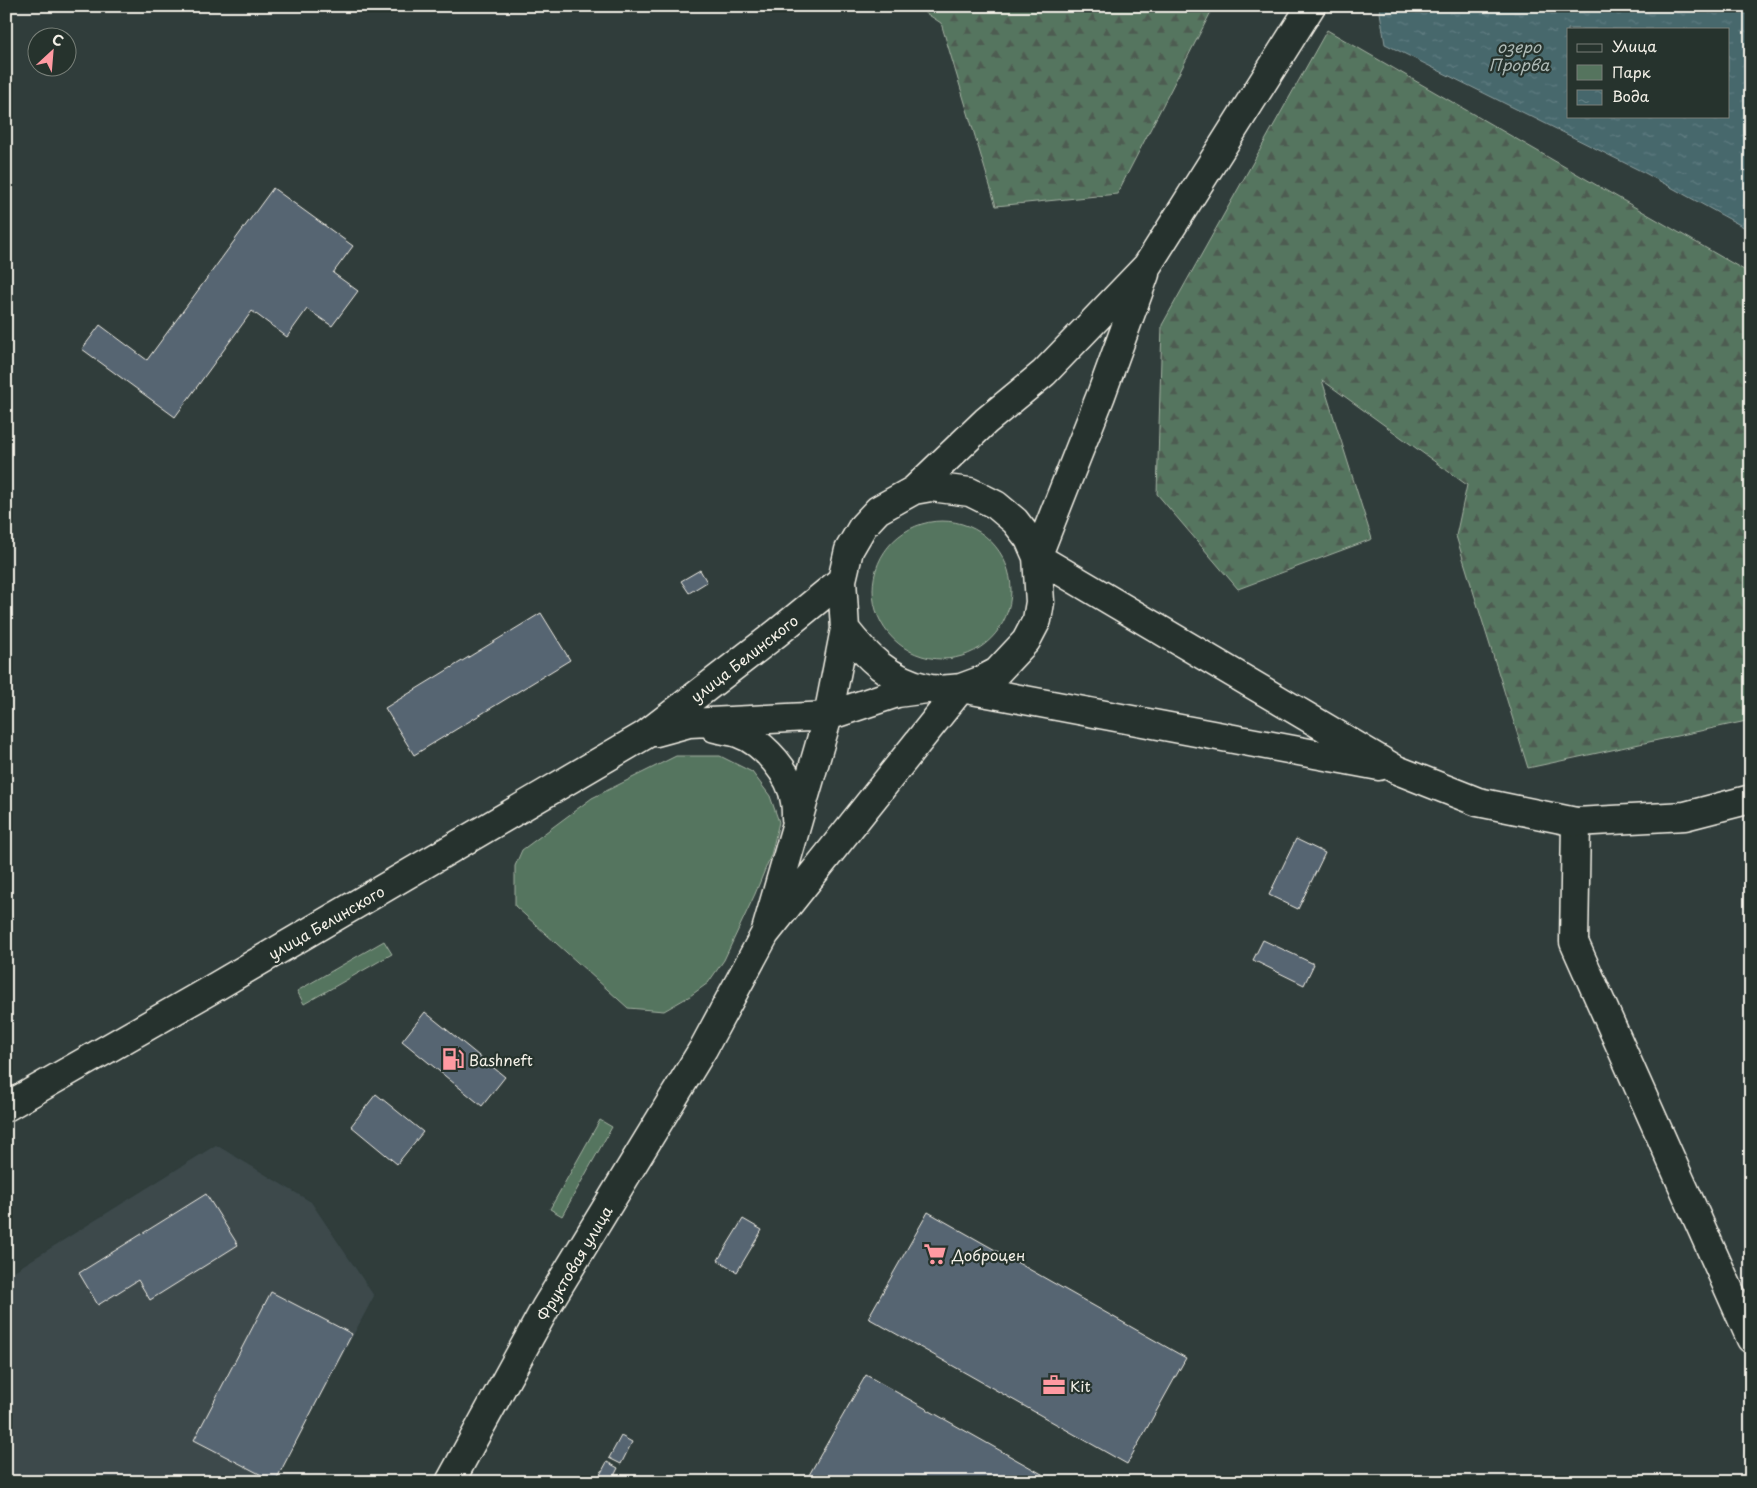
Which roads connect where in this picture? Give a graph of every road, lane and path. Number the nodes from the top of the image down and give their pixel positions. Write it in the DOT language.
graph roads {
  1 [pos="1307,13"];
  2 [pos="1147,266"];
  3 [pos="914,490"];
  4 [pos="1037,557"];
  5 [pos="842,580"];
  6 [pos="845,629"];
  7 [pos="961,688"];
  8 [pos="926,689"];
  9 [pos="828,716"];
  10 [pos="689,723"];
  11 [pos="645,735"];
  12 [pos="1397,770"];
  13 [pos="1751,799"];
  14 [pos="1576,822"];
  15 [pos="796,824"];
  16 [pos="765,934"];
  17 [pos="6,1107"];
  18 [pos="1751,1339"];
  19 [pos="450,1482"];
  1 -- 2 [label="main road"];
  2 -- 3 [label="main road"];
  2 -- 4 [label="main road"];
  3 -- 4 [label="main road"];
  3 -- 5 [label="main road"];
  4 -- 7 [label="main road"];
  4 -- 12 [label="main road"];
  5 -- 6 [label="main road"];
  5 -- 11 [label="main road, улица Белинского"];
  6 -- 8 [label="main road"];
  6 -- 9 [label="main road"];
  7 -- 8 [label="main road, улица Белинского"];
  7 -- 12 [label="main road"];
  7 -- 16 [label="main road"];
  8 -- 9 [label="main road, улица Белинского"];
  9 -- 10 [label="main road, улица Белинского"];
  9 -- 15 [label="main road"];
  10 -- 11 [label="main road, улица Белинского"];
  10 -- 15 [label="main road"];
  11 -- 17 [label="main road, улица Белинского"];
  12 -- 14 [label="main road"];
  13 -- 14 [label="main road"];
  14 -- 18 [label="main road"];
  15 -- 16 [label="main road"];
  16 -- 19 [label="main road, Фруктовая улица"];
}
